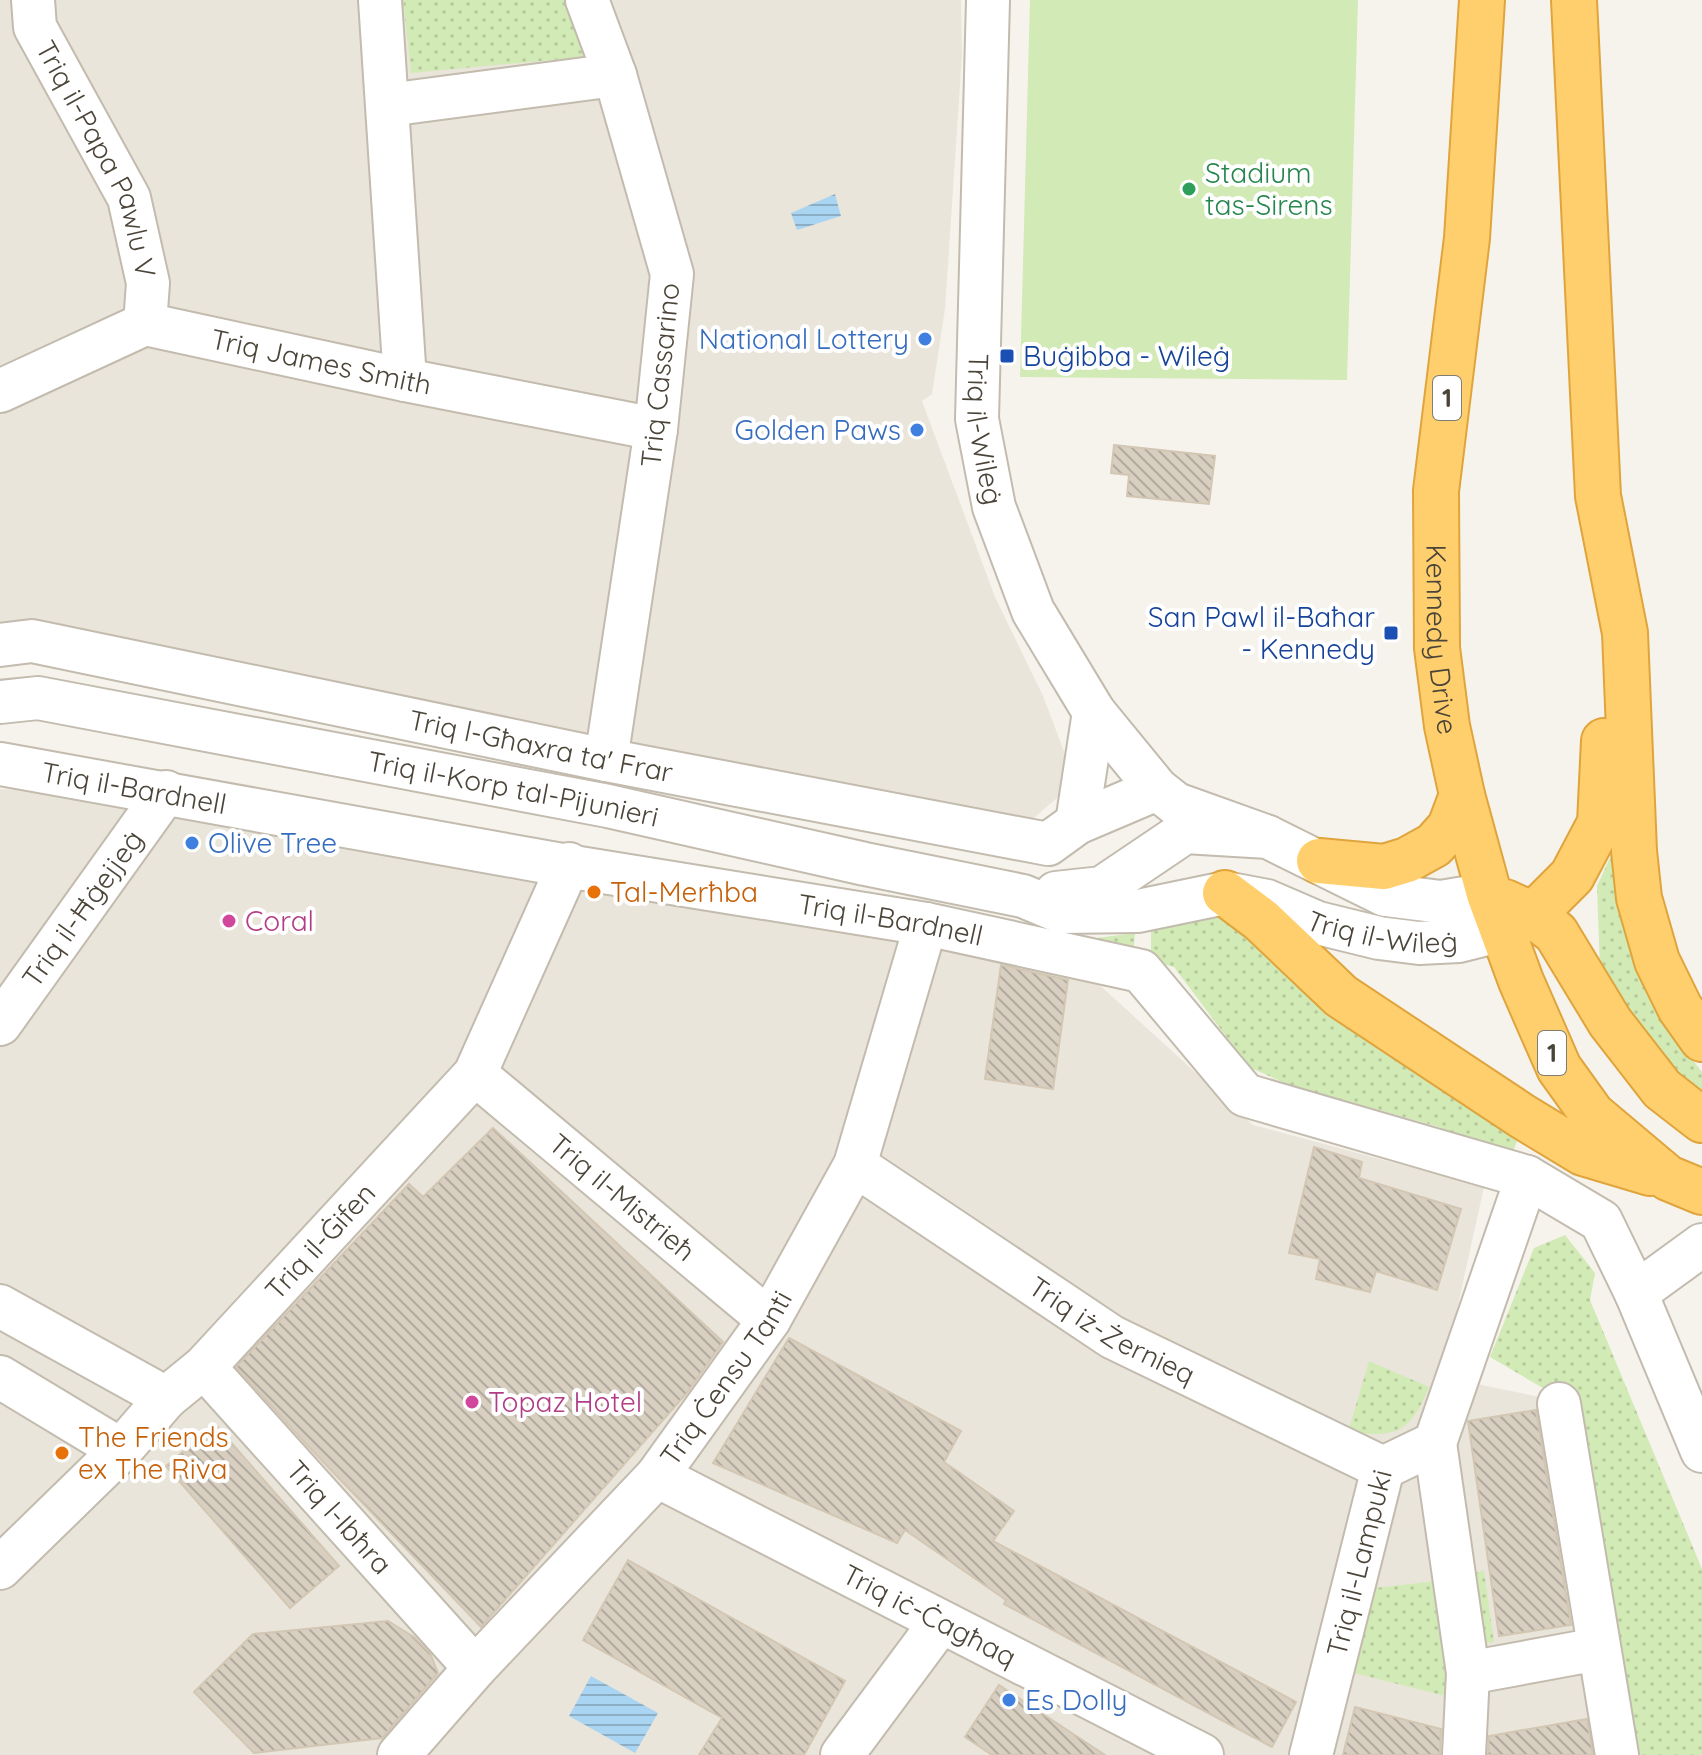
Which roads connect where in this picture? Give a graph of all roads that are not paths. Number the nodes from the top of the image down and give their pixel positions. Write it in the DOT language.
graph roads {
  1 [pos="33,0"];
  2 [pos="380,0"];
  3 [pos="587,0"];
  4 [pos="988,0"];
  5 [pos="1482,0"];
  6 [pos="1574,0"];
  7 [pos="615,75"];
  8 [pos="388,105"];
  9 [pos="145,324"];
  10 [pos="405,380"];
  11 [pos="0,391"];
  12 [pos="1593,422"];
  13 [pos="656,429"];
  14 [pos="0,645"];
  15 [pos="0,702"];
  16 [pos="1094,712"];
  17 [pos="606,760"];
  18 [pos="0,764"];
  19 [pos="166,792"];
  20 [pos="1462,795"];
  21 [pos="1171,805"];
  22 [pos="1077,823"];
  23 [pos="1319,861"];
  24 [pos="569,864"];
  25 [pos="1225,893"];
  26 [pos="1023,896"];
  27 [pos="1508,913"];
  28 [pos="926,924"];
  29 [pos="0,1024"];
  30 [pos="1702,1039"];
  31 [pos="475,1074"];
  32 [pos="1702,1120"];
  33 [pos="855,1165"];
  34 [pos="1527,1177"];
  35 [pos="1685,1185"];
  36 [pos="1702,1245"];
  37 [pos="1636,1293"];
  38 [pos="0,1306"];
  39 [pos="769,1320"];
  40 [pos="204,1367"];
  41 [pos="0,1377"];
  42 [pos="166,1398"];
  43 [pos="1559,1404"];
  44 [pos="1435,1443"];
  45 [pos="121,1450"];
  46 [pos="1702,1451"];
  47 [pos="1383,1468"];
  48 [pos="657,1476"];
  49 [pos="0,1568"];
  50 [pos="940,1623"];
  51 [pos="1598,1649"];
  52 [pos="475,1668"];
  53 [pos="1468,1673"];
  54 [pos="399,1755"];
  55 [pos="842,1755"];
  56 [pos="1202,1755"];
  57 [pos="1311,1755"];
  58 [pos="1464,1755"];
  59 [pos="1617,1755"];
  1 -- 9 [label="street, Triq il-Papa Pawlu V"];
  2 -- 8 [label="street"];
  3 -- 7 [label="street, Triq Cassarino"];
  4 -- 16 [label="street, Triq il-Wileġ"];
  5 -- 20 [label="highway, Kennedy Drive / 1"];
  6 -- 12 [label="highway"];
  7 -- 8 [label="street"];
  7 -- 13 [label="street, Triq Cassarino"];
  8 -- 10 [label="street"];
  9 -- 10 [label="street, Triq James Smith"];
  9 -- 11 [label="street"];
  10 -- 13 [label="street, Triq James Smith"];
  12 -- 27 [label="highway"];
  12 -- 30 [label="highway"];
  13 -- 17 [label="street, Triq Cassarino"];
  14 -- 17 [label="street, Triq l-Għaxra ta' Frar"];
  15 -- 26 [label="street, Triq il-Korp tal-Pijunieri"];
  16 -- 21 [label="street, Triq il-Wileġ"];
  16 -- 22 [label="street"];
  17 -- 22 [label="street, Triq l-Għaxra ta' Frar"];
  18 -- 19 [label="street, Triq il-Bardnell"];
  19 -- 24 [label="street, Triq il-Bardnell"];
  19 -- 29 [label="street, Triq il-Ħġejjeġ"];
  20 -- 23 [label="highway"];
  20 -- 27 [label="highway, Kennedy Drive / 1"];
  21 -- 22 [label="street, Triq l-Għaxra ta' Frar"];
  21 -- 23 [label="street"];
  21 -- 25 [label="street, Triq il-Wileġ"];
  21 -- 26 [label="street, Triq il-Korp tal-Pijunieri"];
  23 -- 27 [label="street"];
  24 -- 28 [label="street, Triq il-Bardnell"];
  24 -- 31 [label="street, Triq il-Ġifen"];
  25 -- 26 [label="street, Triq il-Korp tal-Pijunieri"];
  25 -- 27 [label="street, Triq il-Wileġ"];
  25 -- 35 [label="highway"];
  27 -- 32 [label="highway"];
  27 -- 35 [label="highway, Kennedy Drive / 1"];
  28 -- 33 [label="street, Triq Ċensu Tanti"];
  28 -- 34 [label="street, Triq il-Bardnell"];
  31 -- 39 [label="street, Triq il-Mistrieħ"];
  31 -- 40 [label="street, Triq il-Ġifen"];
  33 -- 39 [label="street, Triq Ċensu Tanti"];
  33 -- 47 [label="street, Triq iż-Żernieq"];
  34 -- 37 [label="street, Triq il-Bardnell"];
  34 -- 44 [label="street"];
  36 -- 37 [label="street"];
  37 -- 46 [label="street, Triq il-Bardnell"];
  38 -- 42 [label="street"];
  39 -- 48 [label="street, Triq Ċensu Tanti"];
  40 -- 42 [label="street, Triq il-Ġifen"];
  40 -- 52 [label="street, Triq l-Ibħra"];
  41 -- 45 [label="street"];
  42 -- 45 [label="street, Triq il-Ġifen"];
  43 -- 51 [label="street"];
  44 -- 47 [label="street, Triq il-Lampuki"];
  44 -- 53 [label="street"];
  45 -- 49 [label="street, Triq il-Ġifen"];
  47 -- 57 [label="street, Triq il-Lampuki"];
  48 -- 50 [label="street, Triq iċ-Ċagħaq"];
  48 -- 52 [label="street, Triq Ċensu Tanti"];
  50 -- 55 [label="street"];
  50 -- 56 [label="street, Triq iċ-Ċagħaq"];
  51 -- 53 [label="street"];
  51 -- 59 [label="street"];
  52 -- 54 [label="street, Triq Ċensu Tanti"];
  53 -- 58 [label="street"];
}
